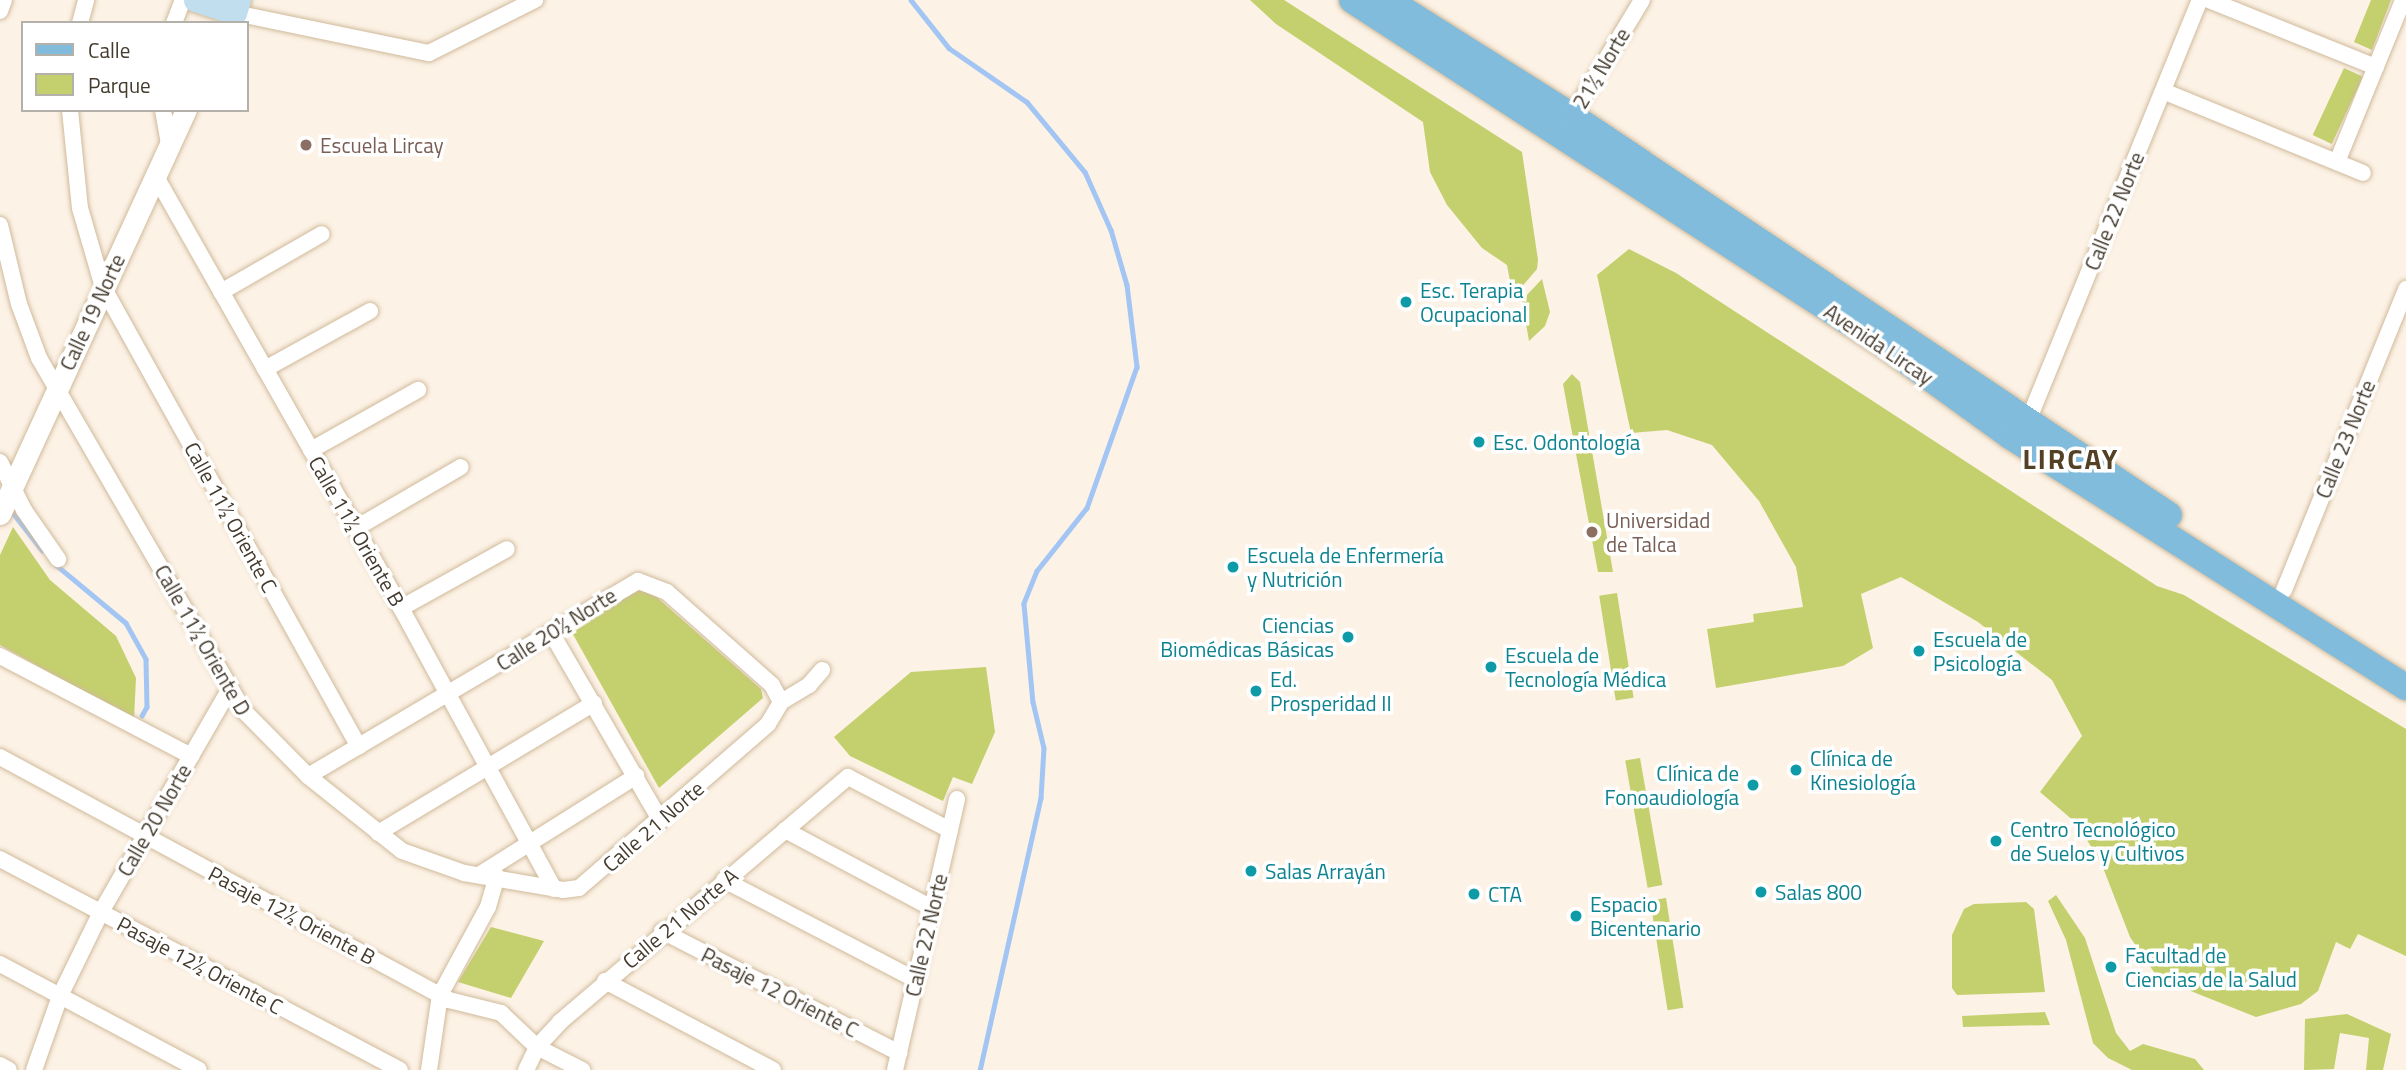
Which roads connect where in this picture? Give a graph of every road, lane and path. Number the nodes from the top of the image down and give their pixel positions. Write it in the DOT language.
graph roads {
  1 [pos="4,0"];
  2 [pos="86,0"];
  3 [pos="183,0"];
  4 [pos="195,0"];
  5 [pos="535,0"];
  6 [pos="1352,0"];
  7 [pos="1388,0"];
  8 [pos="1642,0"];
  9 [pos="2200,0"];
  10 [pos="2209,0"];
  11 [pos="2403,0"];
  12 [pos="0,11"];
  13 [pos="235,12"];
  14 [pos="81,21"];
  15 [pos="175,21"];
  16 [pos="2376,67"];
  17 [pos="2163,91"];
  18 [pos="70,112"];
  19 [pos="163,112"];
  20 [pos="185,112"];
  21 [pos="1566,126"];
  22 [pos="169,144"];
  23 [pos="2337,162"];
  24 [pos="2363,173"];
  25 [pos="155,175"];
  26 [pos="0,225"];
  27 [pos="322,234"];
  28 [pos="103,287"];
  29 [pos="2406,289"];
  30 [pos="221,292"];
  31 [pos="370,311"];
  32 [pos="265,369"];
  33 [pos="56,389"];
  34 [pos="418,390"];
  35 [pos="2019,429"];
  36 [pos="311,450"];
  37 [pos="0,462"];
  38 [pos="461,467"];
  39 [pos="12,488"];
  40 [pos="0,514"];
  41 [pos="356,528"];
  42 [pos="508,549"];
  43 [pos="58,559"];
  44 [pos="2284,590"];
  45 [pos="401,608"];
  46 [pos="552,634"];
  47 [pos="0,656"];
  48 [pos="2406,667"];
  49 [pos="822,670"];
  50 [pos="2406,687"];
  51 [pos="230,689"];
  52 [pos="447,697"];
  53 [pos="781,702"];
  54 [pos="594,703"];
  55 [pos="359,747"];
  56 [pos="191,756"];
  57 [pos="0,757"];
  58 [pos="486,767"];
  59 [pos="308,776"];
  60 [pos="636,776"];
  61 [pos="957,799"];
  62 [pos="661,821"];
  63 [pos="785,830"];
  64 [pos="950,830"];
  65 [pos="378,833"];
  66 [pos="146,835"];
  67 [pos="528,841"];
  68 [pos="0,859"];
  69 [pos="479,875"];
  70 [pos="497,877"];
  71 [pos="724,880"];
  72 [pos="554,889"];
  73 [pos="932,908"];
  74 [pos="101,912"];
  75 [pos="662,931"];
  76 [pos="0,964"];
  77 [pos="916,980"];
  78 [pos="605,981"];
  79 [pos="440,995"];
  80 [pos="60,996"];
  81 [pos="537,1047"];
  82 [pos="899,1053"];
  83 [pos="0,1065"];
  84 [pos="9,1070"];
  85 [pos="34,1070"];
  86 [pos="200,1070"];
  87 [pos="400,1070"];
  88 [pos="429,1070"];
  89 [pos="526,1070"];
  90 [pos="582,1070"];
  91 [pos="773,1070"];
  92 [pos="895,1070"];
  1 -- 12 [label="street"];
  2 -- 14 [label="street"];
  3 -- 15 [label="street"];
  4 -- 13 [label="main road"];
  5 -- 13 [label="street"];
  6 -- 21 [label="main road, Avenida Lircay"];
  7 -- 21 [label="main road, Avenida Lircay"];
  8 -- 21 [label="street, 21½ Norte"];
  9 -- 17 [label="street, Calle 22 Norte"];
  10 -- 16 [label="street"];
  11 -- 16 [label="street"];
  16 -- 23 [label="street"];
  17 -- 23 [label="street"];
  17 -- 35 [label="street, Calle 22 Norte"];
  18 -- 28 [label="street, Calle 11½ Oriente C"];
  19 -- 22 [label="street"];
  20 -- 22 [label="street, Calle 19 Norte"];
  21 -- 35 [label="main road, Avenida Lircay"];
  22 -- 25 [label="street, Calle 19 Norte"];
  23 -- 24 [label="street"];
  25 -- 28 [label="street, Calle 19 Norte"];
  25 -- 30 [label="street, Calle 11½ Oriente B"];
  26 -- 33 [label="street, Calle 11½ Oriente D"];
  27 -- 30 [label="street"];
  28 -- 33 [label="street, Calle 19 Norte"];
  28 -- 55 [label="street, Calle 11½ Oriente C"];
  29 -- 44 [label="street, Calle 23 Norte"];
  30 -- 32 [label="street, Calle 11½ Oriente B"];
  31 -- 32 [label="street"];
  32 -- 36 [label="street, Calle 11½ Oriente B"];
  33 -- 39 [label="street, Calle 19 Norte"];
  33 -- 51 [label="street, Calle 11½ Oriente D"];
  34 -- 36 [label="street"];
  35 -- 44 [label="main road, Avenida Lircay"];
  35 -- 50 [label="main road, Avenida Lircay"];
  36 -- 41 [label="street, Calle 11½ Oriente B"];
  37 -- 39 [label="street"];
  38 -- 41 [label="street"];
  39 -- 40 [label="street, Calle 19 Norte"];
  39 -- 43 [label="street"];
  41 -- 45 [label="street, Calle 11½ Oriente B"];
  42 -- 45 [label="street"];
  44 -- 48 [label="main road, Avenida Lircay"];
  45 -- 52 [label="street, Calle 11½ Oriente B"];
  46 -- 52 [label="street, Calle 20½ Norte"];
  46 -- 53 [label="street, Calle 20½ Norte"];
  46 -- 54 [label="street"];
  47 -- 56 [label="street"];
  49 -- 53 [label="street"];
  51 -- 56 [label="street, Calle 20 Norte"];
  51 -- 59 [label="street, Calle 11½ Oriente D"];
  52 -- 55 [label="street, Calle 20½ Norte"];
  52 -- 58 [label="street, Calle 11½ Oriente B"];
  53 -- 62 [label="street, Calle 21 Norte"];
  54 -- 58 [label="street"];
  54 -- 60 [label="street"];
  55 -- 59 [label="street, Calle 20½ Norte"];
  56 -- 66 [label="street, Calle 20 Norte"];
  57 -- 66 [label="street, Pasaje 12½ Oriente B"];
  58 -- 65 [label="street"];
  58 -- 67 [label="street, Calle 11½ Oriente B"];
  59 -- 65 [label="street, Calle 11½ Oriente D"];
  60 -- 62 [label="street"];
  60 -- 67 [label="street"];
  61 -- 64 [label="street, Calle 22 Norte"];
  62 -- 72 [label="street, Calle 21 Norte"];
  63 -- 64 [label="street, Calle 21 Norte A"];
  63 -- 71 [label="street, Calle 21 Norte A"];
  63 -- 73 [label="street"];
  64 -- 73 [label="street, Calle 22 Norte"];
  65 -- 69 [label="street, Calle 11½ Oriente D"];
  66 -- 74 [label="street, Calle 20 Norte"];
  66 -- 79 [label="street, Pasaje 12½ Oriente B"];
  67 -- 69 [label="street"];
  67 -- 72 [label="street, Calle 11½ Oriente B"];
  68 -- 74 [label="street, Pasaje 12½ Oriente C"];
  69 -- 70 [label="street, Calle 21 Norte"];
  70 -- 72 [label="street, Calle 21 Norte"];
  70 -- 79 [label="street"];
  71 -- 75 [label="street, Calle 21 Norte A"];
  71 -- 77 [label="street"];
  73 -- 77 [label="street, Calle 22 Norte"];
  74 -- 80 [label="street, Calle 20 Norte"];
  74 -- 87 [label="street, Pasaje 12½ Oriente C"];
  75 -- 78 [label="street, Calle 21 Norte A"];
  75 -- 82 [label="street, Pasaje 12 Oriente C"];
  76 -- 80 [label="street"];
  77 -- 82 [label="street, Calle 22 Norte"];
  78 -- 81 [label="street, Calle 21 Norte A"];
  78 -- 91 [label="street"];
  79 -- 81 [label="street, Pasaje 12½ Oriente B"];
  79 -- 88 [label="street"];
  80 -- 85 [label="street, Calle 20 Norte"];
  80 -- 86 [label="street"];
  81 -- 89 [label="street, Calle 21 Norte A"];
  81 -- 90 [label="street, Pasaje 12½ Oriente B"];
  82 -- 92 [label="street, Calle 22 Norte"];
  83 -- 84 [label="street"];
}
